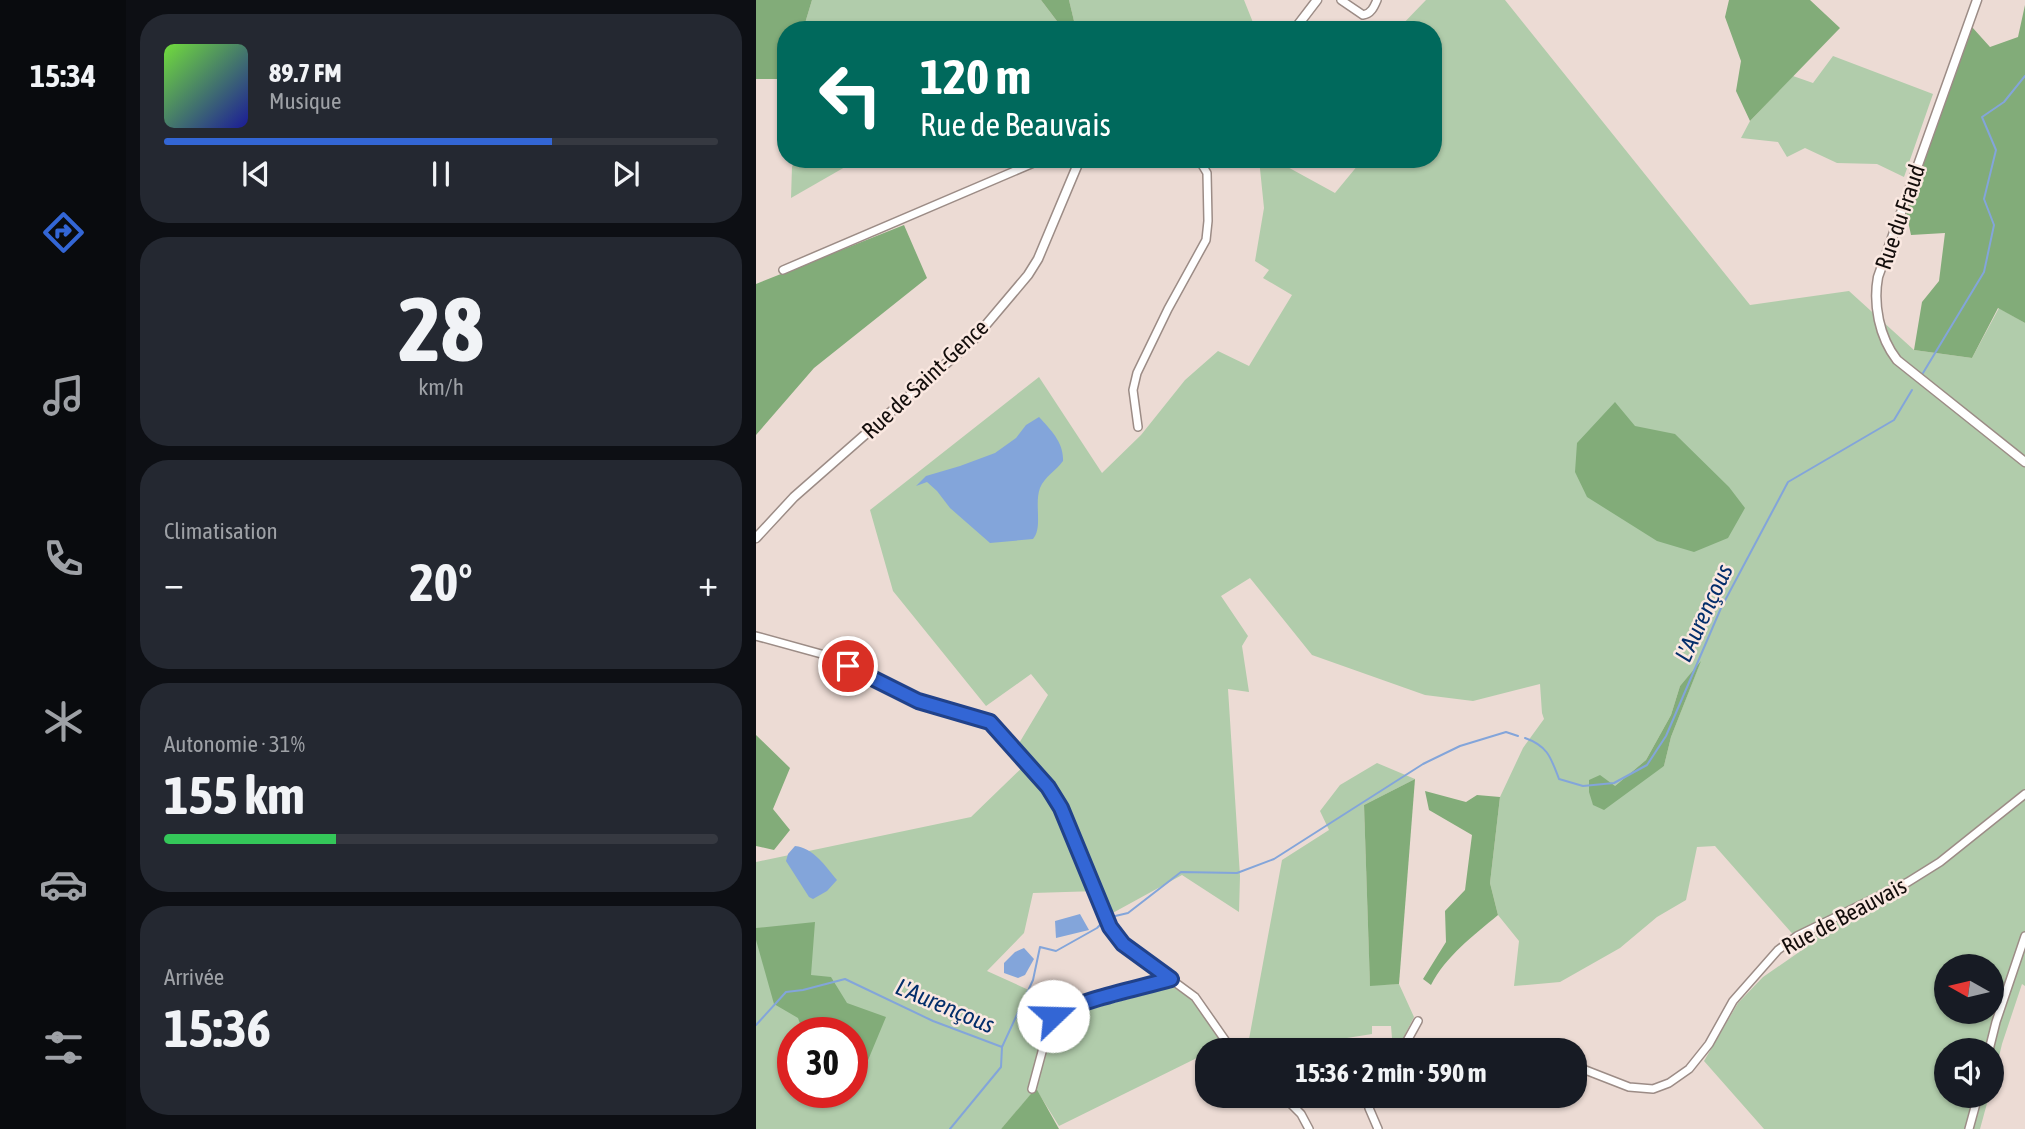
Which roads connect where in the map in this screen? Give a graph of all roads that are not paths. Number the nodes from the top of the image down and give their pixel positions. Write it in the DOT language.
graph roads {
  1 [pos="1317,0"];
  2 [pos="1341,0"];
  3 [pos="1377,0"];
  4 [pos="1977,0"];
  5 [pos="1301,21"];
  6 [pos="1023,168"];
  7 [pos="1076,168"];
  8 [pos="1204,168"];
  9 [pos="783,270"];
  10 [pos="1138,427"];
  11 [pos="2025,462"];
  12 [pos="756,538"];
  13 [pos="756,636"];
  14 [pos="2025,793"];
  15 [pos="2025,936"];
  16 [pos="1171,979"];
  17 [pos="1418,1021"];
  18 [pos="1224,1038"];
  19 [pos="1409,1038"];
  20 [pos="1992,1038"];
  21 [pos="1587,1071"];
  22 [pos="1032,1089"];
  23 [pos="1295,1108"];
  24 [pos="1369,1108"];
  25 [pos="1975,1108"];
  26 [pos="1308,1129"];
  27 [pos="1378,1129"];
  28 [pos="1969,1129"];
  1 -- 5 [label="street"];
  2 -- 3 [label="street"];
  4 -- 11 [label="street, Rue du Fraud"];
  6 -- 9 [label="street"];
  7 -- 12 [label="street, Rue de Saint-Gence"];
  8 -- 10 [label="street"];
  13 -- 16 [label="street"];
  14 -- 21 [label="street, Rue de Beauvais"];
  15 -- 20 [label="street"];
  16 -- 18 [label="street"];
  16 -- 22 [label="street"];
  17 -- 19 [label="street"];
  23 -- 26 [label="street"];
  24 -- 27 [label="street"];
  25 -- 28 [label="street"];
}
